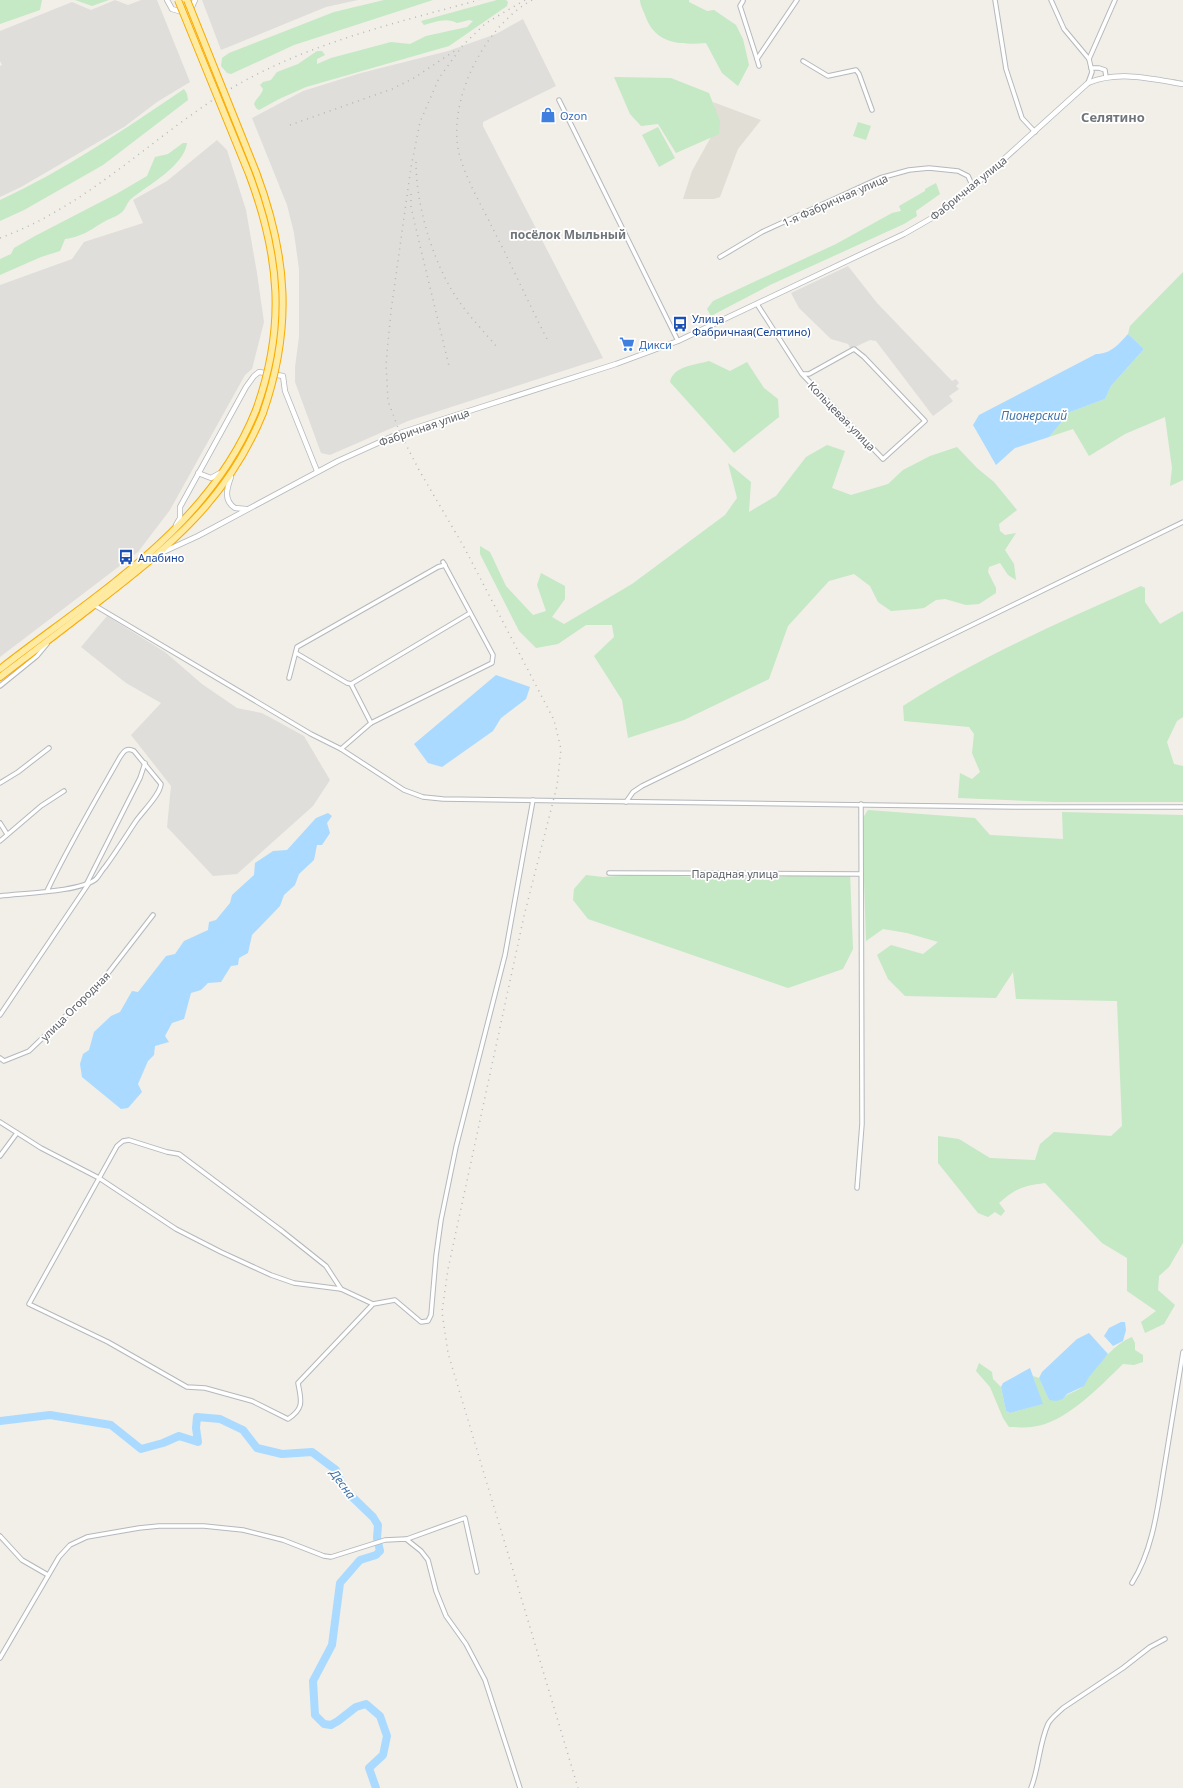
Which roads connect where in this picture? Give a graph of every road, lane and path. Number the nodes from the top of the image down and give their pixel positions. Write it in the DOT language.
graph roads {
  1 [pos="168,0"];
  2 [pos="178,0"];
  3 [pos="187,0"];
  4 [pos="195,0"];
  5 [pos="797,0"];
  6 [pos="995,0"];
  7 [pos="1051,0"];
  8 [pos="1115,0"];
  9 [pos="744,1"];
  10 [pos="757,59"];
  11 [pos="1089,59"];
  12 [pos="803,60"];
  13 [pos="759,66"];
  14 [pos="1091,68"];
  15 [pos="1106,77"];
  16 [pos="1088,82"];
  17 [pos="1183,84"];
  18 [pos="559,100"];
  19 [pos="872,110"];
  20 [pos="1035,132"];
  21 [pos="973,187"];
  22 [pos="720,257"];
  23 [pos="757,304"];
  24 [pos="678,341"];
  25 [pos="802,374"];
  26 [pos="228,466"];
  27 [pos="317,471"];
  28 [pos="198,473"];
  29 [pos="232,474"];
  30 [pos="252,507"];
  31 [pos="1183,522"];
  32 [pos="173,531"];
  33 [pos="160,554"];
  34 [pos="94,605"];
  35 [pos="470,613"];
  36 [pos="53,637"];
  37 [pos="296,653"];
  38 [pos="0,669"];
  39 [pos="0,677"];
  40 [pos="289,678"];
  41 [pos="352,684"];
  42 [pos="0,686"];
  43 [pos="371,724"];
  44 [pos="49,748"];
  45 [pos="341,749"];
  46 [pos="145,763"];
  47 [pos="0,783"];
  48 [pos="64,791"];
  49 [pos="533,800"];
  50 [pos="626,802"];
  51 [pos="861,804"];
  52 [pos="1183,807"];
  53 [pos="0,823"];
  54 [pos="7,834"];
  55 [pos="0,841"];
  56 [pos="609,873"];
  57 [pos="861,874"];
  58 [pos="88,883"];
  59 [pos="47,891"];
  60 [pos="0,896"];
  61 [pos="153,915"];
  62 [pos="0,1015"];
  63 [pos="0,1058"];
  64 [pos="0,1122"];
  65 [pos="17,1133"];
  66 [pos="0,1156"];
  67 [pos="99,1178"];
  68 [pos="858,1188"];
  69 [pos="340,1289"];
  70 [pos="373,1304"];
  71 [pos="1183,1352"];
  72 [pos="0,1536"];
  73 [pos="406,1539"];
  74 [pos="478,1572"];
  75 [pos="48,1575"];
  76 [pos="1132,1583"];
  77 [pos="1165,1638"];
  78 [pos="0,1658"];
  79 [pos="520,1788"];
  80 [pos="1031,1788"];
  1 -- 4 [label="street"];
  2 -- 26 [label="highway, bridge"];
  3 -- 29 [label="highway, bridge"];
  5 -- 10 [label="street"];
  6 -- 20 [label="street"];
  7 -- 11 [label="street"];
  8 -- 11 [label="street"];
  9 -- 10 [label="street"];
  10 -- 13 [label="street"];
  11 -- 14 [label="street"];
  12 -- 19 [label="street"];
  14 -- 15 [label="street"];
  14 -- 16 [label="street"];
  15 -- 16 [label="street, Фабричная улица"];
  15 -- 17 [label="street, Фабричная улица"];
  16 -- 20 [label="street, Фабричная улица"];
  18 -- 24 [label="street"];
  20 -- 21 [label="street, Фабричная улица"];
  21 -- 22 [label="street, 1-я Фабричная улица"];
  21 -- 23 [label="street, Фабричная улица"];
  23 -- 24 [label="street, Фабричная улица"];
  23 -- 25 [label="street, Кольцевая улица"];
  24 -- 27 [label="street, Фабричная улица"];
  25 -- 25 [label="street, Кольцевая улица"];
  26 -- 28 [label="street"];
  26 -- 32 [label="highway"];
  27 -- 28 [label="street"];
  27 -- 30 [label="street, Фабричная улица"];
  28 -- 32 [label="street"];
  29 -- 30 [label="street"];
  29 -- 33 [label="highway"];
  30 -- 33 [label="street, Фабричная улица"];
  31 -- 50 [label="street"];
  32 -- 38 [label="highway"];
  33 -- 34 [label="highway"];
  34 -- 36 [label="highway"];
  34 -- 45 [label="street"];
  35 -- 37 [label="street"];
  35 -- 41 [label="street"];
  35 -- 43 [label="street"];
  36 -- 39 [label="highway"];
  36 -- 42 [label="street"];
  37 -- 40 [label="street"];
  37 -- 41 [label="street"];
  41 -- 43 [label="street"];
  43 -- 45 [label="street"];
  44 -- 47 [label="street"];
  45 -- 49 [label="street"];
  46 -- 58 [label="street"];
  46 -- 58 [label="street"];
  46 -- 59 [label="street"];
  48 -- 54 [label="street"];
  49 -- 50 [label="street"];
  49 -- 70 [label="street"];
  50 -- 51 [label="street"];
  51 -- 52 [label="street"];
  51 -- 57 [label="street"];
  53 -- 54 [label="street"];
  54 -- 55 [label="street"];
  56 -- 57 [label="street, Парадная улица"];
  57 -- 68 [label="street"];
  58 -- 59 [label="street"];
  58 -- 62 [label="street"];
  59 -- 60 [label="street"];
  61 -- 63 [label="street, улица Огородная"];
  64 -- 65 [label="street"];
  65 -- 66 [label="street"];
  65 -- 67 [label="street"];
  67 -- 69 [label="street"];
  67 -- 69 [label="street"];
  67 -- 70 [label="street"];
  69 -- 70 [label="street"];
  71 -- 76 [label="street"];
  72 -- 75 [label="street"];
  73 -- 74 [label="street"];
  73 -- 75 [label="street"];
  73 -- 79 [label="street"];
  75 -- 78 [label="street"];
  77 -- 80 [label="street"];
}
